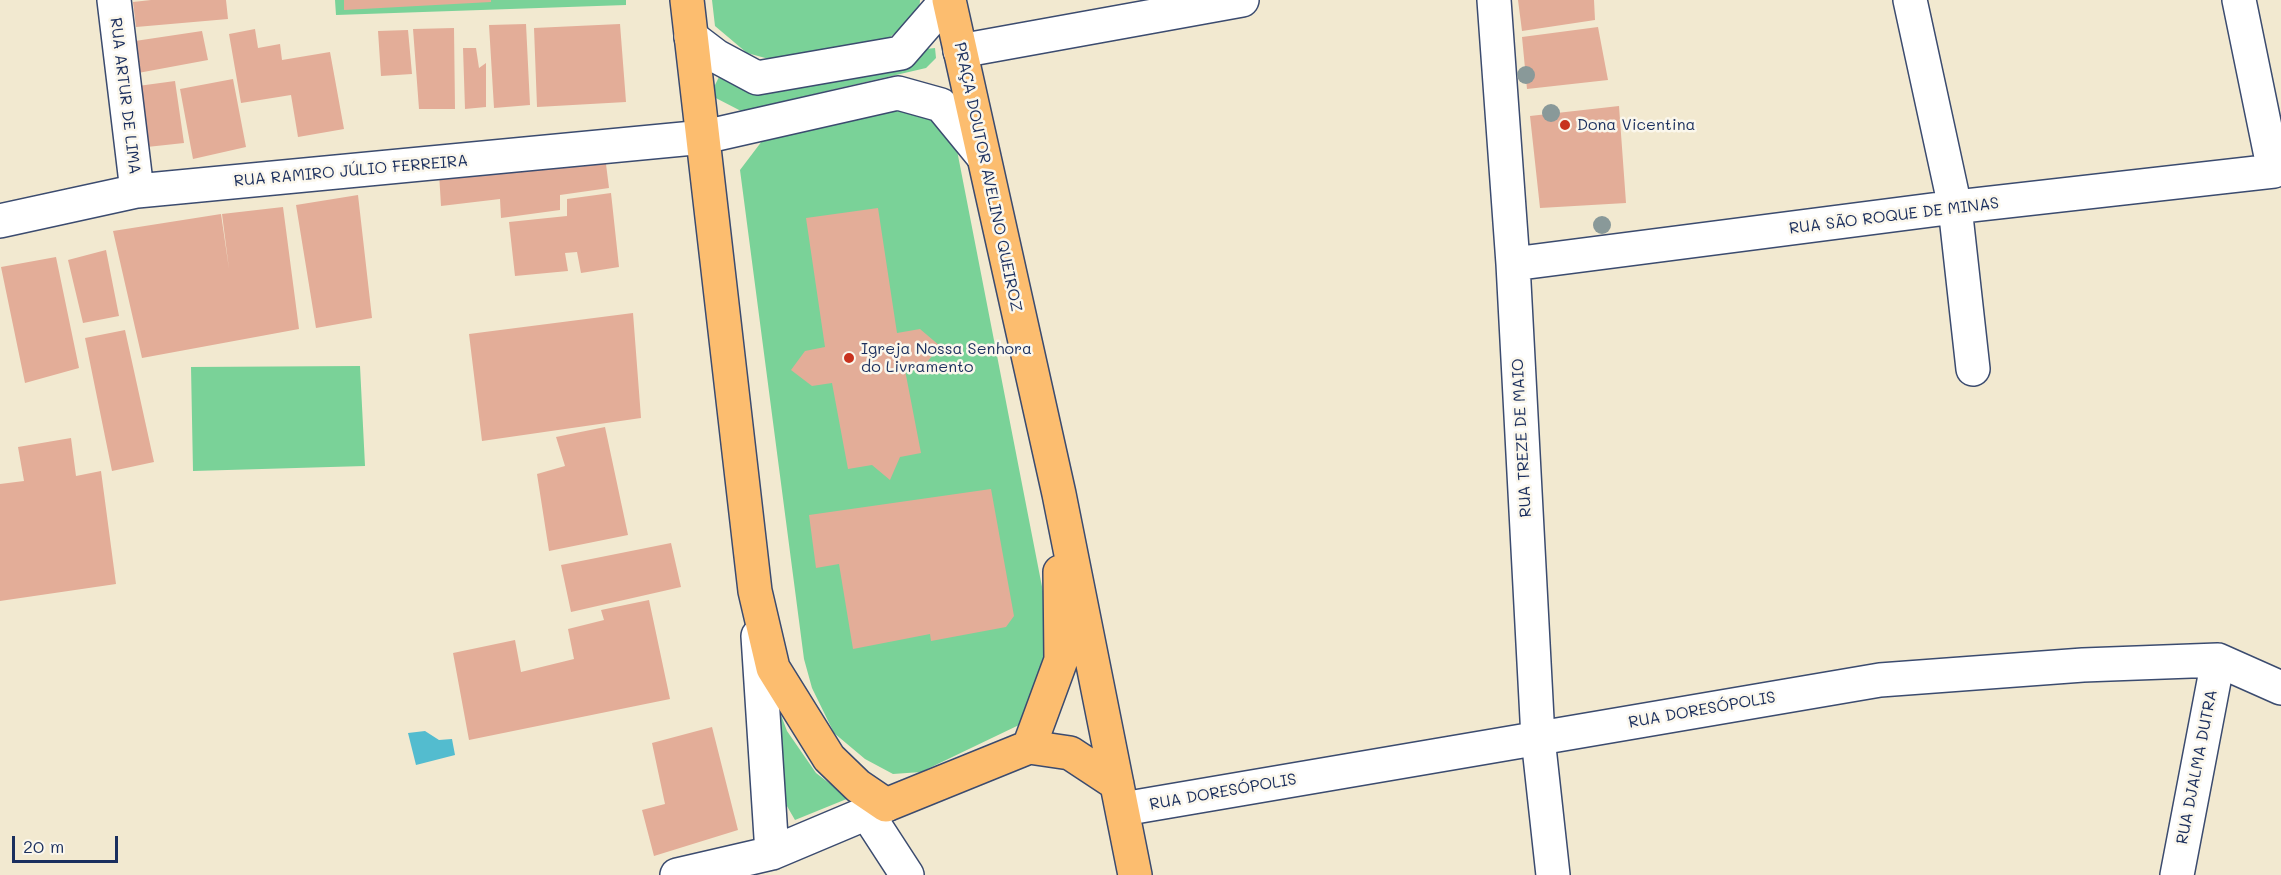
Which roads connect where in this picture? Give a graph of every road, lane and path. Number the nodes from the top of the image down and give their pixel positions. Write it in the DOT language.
graph roads {
  1 [pos="114,0"];
  2 [pos="687,0"];
  3 [pos="1242,0"];
  4 [pos="1494,0"];
  5 [pos="1910,0"];
  6 [pos="2239,0"];
  7 [pos="940,8"];
  8 [pos="691,37"];
  9 [pos="960,51"];
  10 [pos="704,138"];
  11 [pos="982,155"];
  12 [pos="137,191"];
  13 [pos="1955,207"];
  14 [pos="0,221"];
  15 [pos="1513,264"];
  16 [pos="1973,369"];
  17 [pos="1059,494"];
  18 [pos="755,591"];
  19 [pos="2218,660"];
  20 [pos="2281,688"];
  21 [pos="1538,738"];
  22 [pos="1029,747"];
  23 [pos="1120,797"];
  24 [pos="877,810"];
  25 [pos="763,864"];
  26 [pos="677,875"];
  27 [pos="907,875"];
  28 [pos="1135,875"];
  29 [pos="1553,875"];
  30 [pos="2177,875"];
  1 -- 12 [label="street, RUA ARTUR DE LIMA"];
  2 -- 8 [label="main road"];
  3 -- 9 [label="street"];
  4 -- 15 [label="street, RUA TREZE DE MAIO"];
  5 -- 13 [label="street"];
  6 -- 13 [label="street, RUA SÃO ROQUE DE MINAS"];
  7 -- 8 [label="street, PRAÇA DOUTOR AVELINO QUEIROZ"];
  7 -- 9 [label="main road, PRAÇA DOUTOR AVELINO QUEIROZ"];
  8 -- 10 [label="main road"];
  9 -- 11 [label="main road, PRAÇA DOUTOR AVELINO QUEIROZ"];
  10 -- 11 [label="street, PRAÇA DOUTOR AVELINO QUEIROZ"];
  10 -- 12 [label="street, RUA RAMIRO JÚLIO FERREIRA"];
  10 -- 18 [label="main road"];
  11 -- 17 [label="main road, PRAÇA DOUTOR AVELINO QUEIROZ"];
  12 -- 14 [label="street, RUA RAMIRO JÚLIO FERREIRA"];
  13 -- 15 [label="street, RUA SÃO ROQUE DE MINAS"];
  13 -- 16 [label="street"];
  15 -- 21 [label="street, RUA TREZE DE MAIO"];
  17 -- 22 [label="main road, PRAÇA DOUTOR AVELINO QUEIROZ"];
  17 -- 23 [label="main road, PRAÇA DOUTOR AVELINO QUEIROZ"];
  18 -- 24 [label="main road"];
  18 -- 25 [label="street"];
  19 -- 20 [label="street, RUA DORESÓPOLIS"];
  19 -- 21 [label="street, RUA DORESÓPOLIS"];
  19 -- 30 [label="street, RUA DJALMA DUTRA"];
  21 -- 23 [label="street, RUA DORESÓPOLIS"];
  21 -- 29 [label="street, RUA TREZE DE MAIO"];
  22 -- 23 [label="main road"];
  22 -- 24 [label="main road"];
  23 -- 28 [label="main road, PRAÇA DOUTOR AVELINO QUEIROZ"];
  24 -- 25 [label="street"];
  24 -- 27 [label="street"];
  25 -- 26 [label="street"];
}
